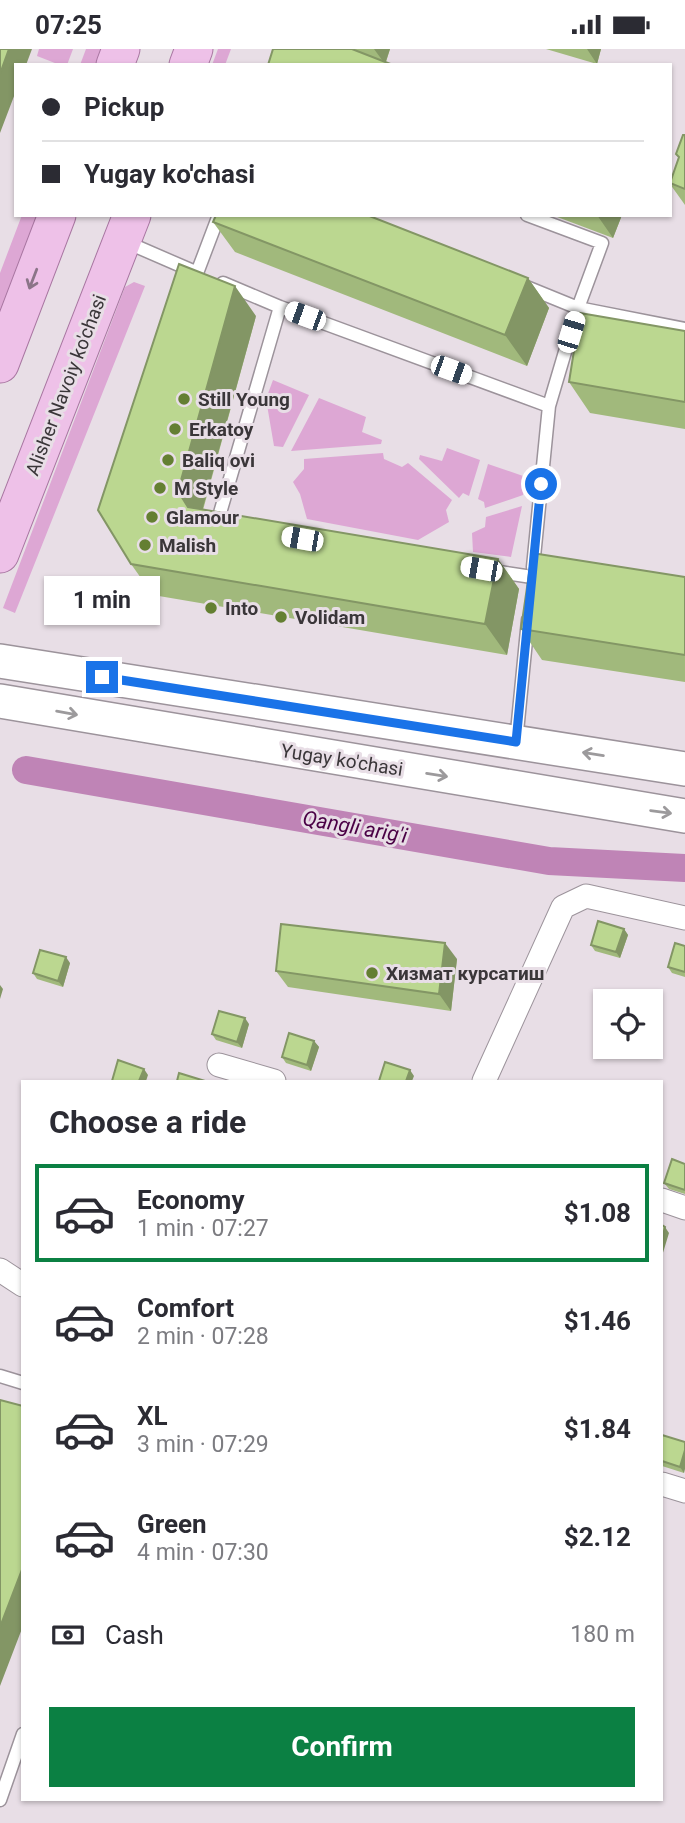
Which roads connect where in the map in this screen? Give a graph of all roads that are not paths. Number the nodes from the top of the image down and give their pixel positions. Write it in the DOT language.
graph roads {
  1 [pos="56,217"];
  2 [pos="218,217"];
  3 [pos="532,217"];
  4 [pos="127,228"];
  5 [pos="197,273"];
  6 [pos="516,283"];
  7 [pos="280,307"];
  8 [pos="578,308"];
  9 [pos="685,329"];
  10 [pos="0,364"];
  11 [pos="549,406"];
  12 [pos="238,528"];
  13 [pos="0,554"];
  14 [pos="533,562"];
  15 [pos="547,564"];
  16 [pos="478,569"];
  17 [pos="532,577"];
  18 [pos="530,591"];
  19 [pos="529,605"];
  20 [pos="0,661"];
  21 [pos="0,701"];
  22 [pos="516,742"];
  23 [pos="685,769"];
  24 [pos="685,816"];
  25 [pos="685,918"];
  26 [pos="219,1065"];
  27 [pos="271,1080"];
  28 [pos="484,1080"];
  29 [pos="663,1201"];
  30 [pos="685,1208"];
  31 [pos="0,1270"];
  32 [pos="21,1284"];
  33 [pos="0,1376"];
  34 [pos="21,1382"];
  35 [pos="663,1484"];
  36 [pos="685,1490"];
  37 [pos="21,1740"];
  38 [pos="0,1800"];
  1 -- 10 [label="main road, one-way"];
  2 -- 5 [label="lane"];
  3 -- 8 [label="lane"];
  4 -- 5 [label="lane"];
  4 -- 13 [label="main road, Alisher Navoiy ko'chasi"];
  5 -- 7 [label="lane"];
  6 -- 8 [label="lane"];
  7 -- 11 [label="lane"];
  7 -- 12 [label="lane"];
  8 -- 9 [label="lane"];
  8 -- 11 [label="lane"];
  11 -- 14 [label="lane"];
  14 -- 15 [label="lane"];
  14 -- 17 [label="lane"];
  16 -- 17 [label="lane"];
  17 -- 18 [label="lane"];
  19 -- 22 [label="lane"];
  20 -- 22 [label="main road"];
  21 -- 24 [label="main road, Yugay ko'chasi, one-way"];
  23 -- 22 [label="main road, one-way"];
  25 -- 28 [label="street"];
  26 -- 27 [label="street"];
  29 -- 30 [label="street"];
  31 -- 32 [label="street"];
  33 -- 34 [label="lane"];
  35 -- 36 [label="street"];
  37 -- 38 [label="lane"];
}
